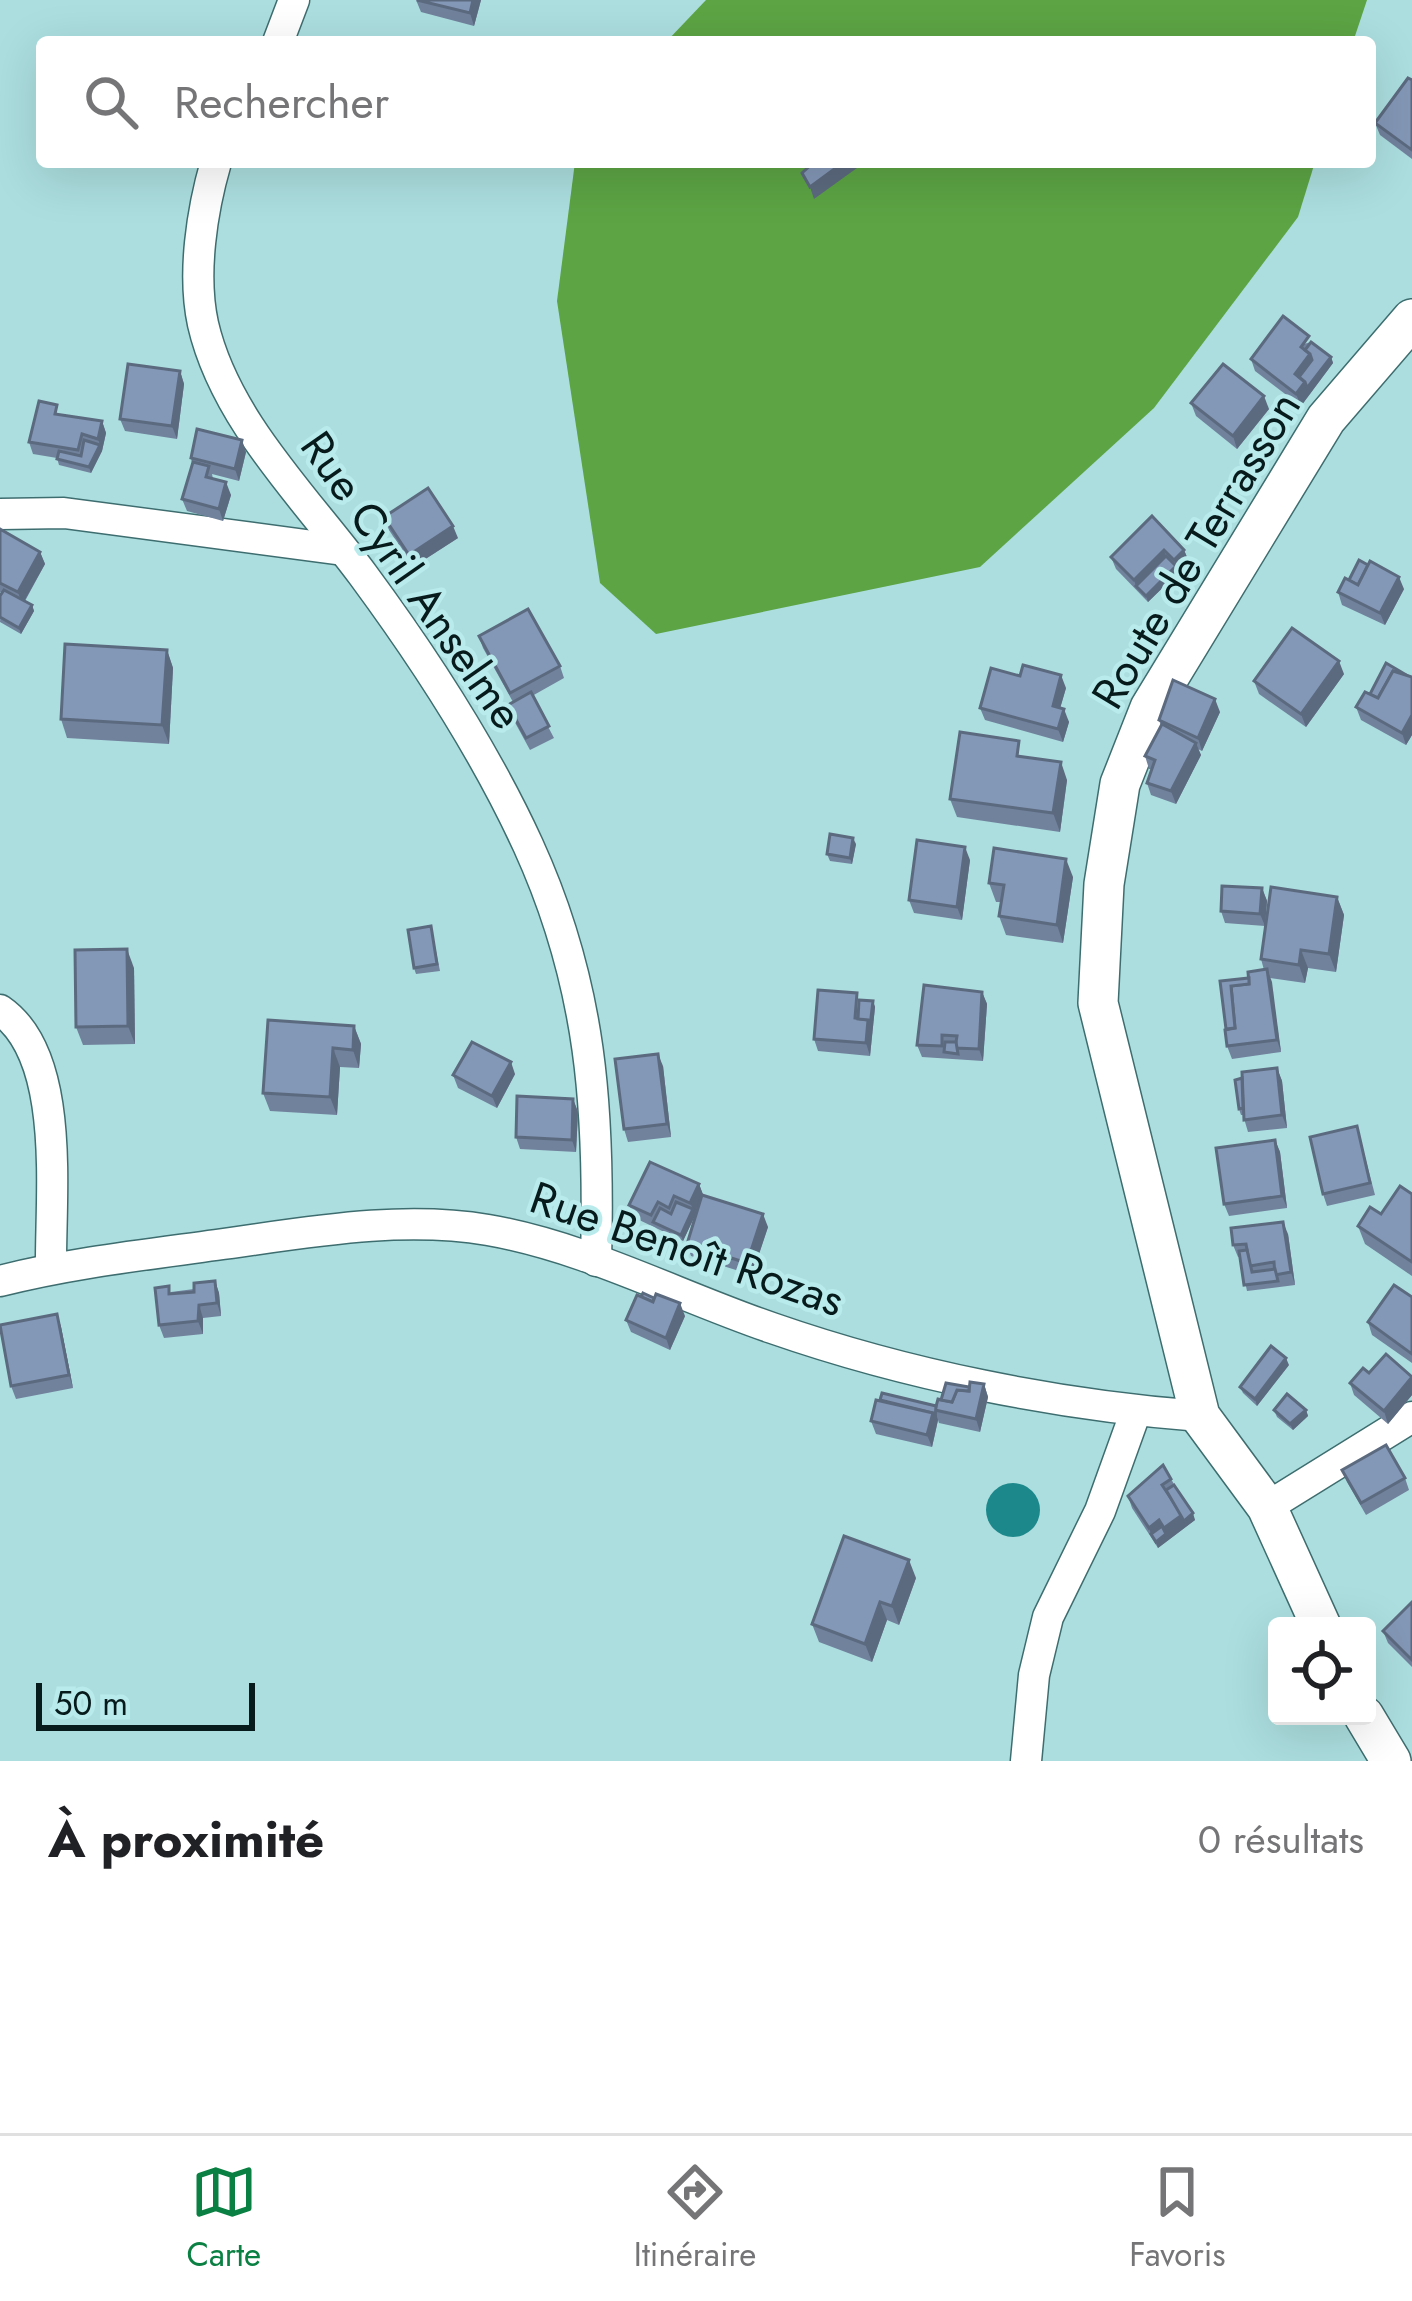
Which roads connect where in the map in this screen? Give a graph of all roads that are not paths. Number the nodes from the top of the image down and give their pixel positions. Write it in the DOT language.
graph roads {
  1 [pos="294,0"];
  2 [pos="280,36"];
  3 [pos="215,168"];
  4 [pos="1412,319"];
  5 [pos="0,514"];
  6 [pos="343,550"];
  7 [pos="0,1010"];
  8 [pos="596,1261"];
  9 [pos="51,1268"];
  10 [pos="0,1281"];
  11 [pos="1136,1411"];
  12 [pos="1200,1416"];
  13 [pos="1412,1417"];
  14 [pos="1267,1507"];
  15 [pos="1317,1617"];
  16 [pos="1369,1725"];
  17 [pos="1026,1761"];
  18 [pos="1391,1761"];
  1 -- 2 [label="street"];
  3 -- 6 [label="street, Rue Cyril Anselme"];
  4 -- 12 [label="street, Route de Terrasson"];
  5 -- 6 [label="street"];
  6 -- 8 [label="street, Rue Cyril Anselme"];
  7 -- 9 [label="street"];
  8 -- 9 [label="street, Rue Benoît Rozas"];
  8 -- 11 [label="street, Rue Benoît Rozas"];
  9 -- 10 [label="street, Rue Benoît Rozas"];
  11 -- 12 [label="street, Rue Benoît Rozas"];
  11 -- 17 [label="street"];
  12 -- 14 [label="street"];
  13 -- 14 [label="street"];
  14 -- 15 [label="street"];
  16 -- 18 [label="street"];
}
